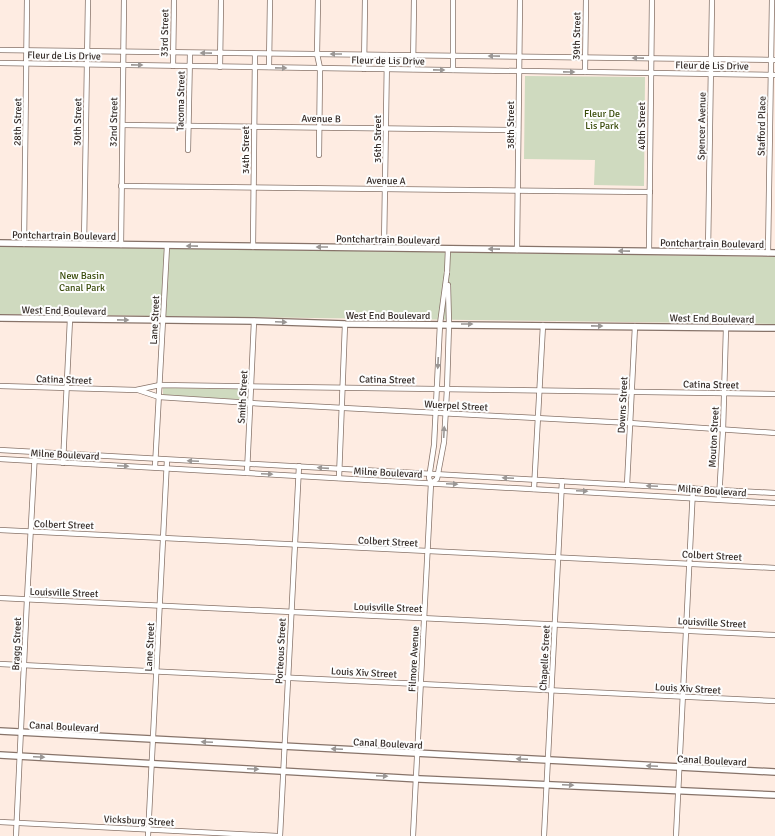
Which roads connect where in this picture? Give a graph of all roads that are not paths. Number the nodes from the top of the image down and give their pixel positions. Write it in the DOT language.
graph roads {
  1 [pos="27,0"];
  2 [pos="88,0"];
  3 [pos="124,0"];
  4 [pos="174,0"];
  5 [pos="221,0"];
  6 [pos="270,0"];
  7 [pos="318,0"];
  8 [pos="365,0"];
  9 [pos="414,0"];
  10 [pos="453,0"];
  11 [pos="520,0"];
  12 [pos="586,0"];
  13 [pos="652,0"];
  14 [pos="712,0"];
  15 [pos="772,0"];
  16 [pos="0,50"];
  17 [pos="27,50"];
  18 [pos="87,52"];
  19 [pos="123,52"];
  20 [pos="173,53"];
  21 [pos="190,53"];
  22 [pos="221,53"];
  23 [pos="255,54"];
  24 [pos="269,54"];
  25 [pos="317,54"];
  26 [pos="365,54"];
  27 [pos="387,55"];
  28 [pos="413,55"];
  29 [pos="453,56"];
  30 [pos="520,56"];
  31 [pos="585,57"];
  32 [pos="651,58"];
  33 [pos="711,60"];
  34 [pos="773,60"];
  35 [pos="0,64"];
  36 [pos="27,64"];
  37 [pos="87,65"];
  38 [pos="123,65"];
  39 [pos="173,66"];
  40 [pos="190,66"];
  41 [pos="220,67"];
  42 [pos="254,67"];
  43 [pos="269,67"];
  44 [pos="320,68"];
  45 [pos="364,69"];
  46 [pos="387,69"];
  47 [pos="413,69"];
  48 [pos="453,70"];
  49 [pos="519,71"];
  50 [pos="584,72"];
  51 [pos="651,73"];
  52 [pos="711,74"];
  53 [pos="773,75"];
  54 [pos="123,125"];
  55 [pos="188,126"];
  56 [pos="254,127"];
  57 [pos="320,127"];
  58 [pos="386,128"];
  59 [pos="518,130"];
  60 [pos="188,150"];
  61 [pos="319,155"];
  62 [pos="122,186"];
  63 [pos="254,188"];
  64 [pos="386,190"];
  65 [pos="518,190"];
  66 [pos="650,192"];
  67 [pos="0,243"];
  68 [pos="24,244"];
  69 [pos="84,244"];
  70 [pos="121,245"];
  71 [pos="167,246"];
  72 [pos="253,247"];
  73 [pos="384,247"];
  74 [pos="448,249"];
  75 [pos="518,250"];
  76 [pos="650,251"];
  77 [pos="708,252"];
  78 [pos="768,253"];
  79 [pos="775,253"];
  80 [pos="447,272"];
  81 [pos="0,318"];
  82 [pos="70,319"];
  83 [pos="163,321"];
  84 [pos="254,321"];
  85 [pos="346,324"];
  86 [pos="440,324"];
  87 [pos="449,324"];
  88 [pos="542,325"];
  89 [pos="635,326"];
  90 [pos="726,328"];
  91 [pos="775,328"];
  92 [pos="160,385"];
  93 [pos="0,386"];
  94 [pos="252,386"];
  95 [pos="343,387"];
  96 [pos="67,388"];
  97 [pos="437,389"];
  98 [pos="447,389"];
  99 [pos="136,390"];
  100 [pos="540,390"];
  101 [pos="632,391"];
  102 [pos="724,394"];
  103 [pos="775,394"];
  104 [pos="159,397"];
  105 [pos="251,403"];
  106 [pos="343,408"];
  107 [pos="436,413"];
  108 [pos="445,414"];
  109 [pos="538,419"];
  110 [pos="630,423"];
  111 [pos="723,430"];
  112 [pos="775,432"];
  113 [pos="0,450"];
  114 [pos="35,452"];
  115 [pos="63,454"];
  116 [pos="0,459"];
  117 [pos="156,459"];
  118 [pos="167,460"];
  119 [pos="34,461"];
  120 [pos="63,463"];
  121 [pos="248,463"];
  122 [pos="299,466"];
  123 [pos="155,467"];
  124 [pos="167,468"];
  125 [pos="340,469"];
  126 [pos="247,473"];
  127 [pos="429,474"];
  128 [pos="438,474"];
  129 [pos="298,476"];
  130 [pos="339,478"];
  131 [pos="534,480"];
  132 [pos="562,481"];
  133 [pos="431,483"];
  134 [pos="627,485"];
  135 [pos="693,488"];
  136 [pos="534,489"];
  137 [pos="562,490"];
  138 [pos="719,490"];
  139 [pos="775,493"];
  140 [pos="693,498"];
  141 [pos="719,499"];
  142 [pos="775,502"];
  143 [pos="0,530"];
  144 [pos="30,532"];
  145 [pos="163,538"];
  146 [pos="295,545"];
  147 [pos="427,552"];
  148 [pos="558,557"];
  149 [pos="690,563"];
  150 [pos="775,568"];
  151 [pos="0,598"];
  152 [pos="27,599"];
  153 [pos="160,604"];
  154 [pos="291,612"];
  155 [pos="424,617"];
  156 [pos="555,624"];
  157 [pos="686,630"];
  158 [pos="775,635"];
  159 [pos="0,664"];
  160 [pos="25,665"];
  161 [pos="156,670"];
  162 [pos="288,677"];
  163 [pos="420,684"];
  164 [pos="552,690"];
  165 [pos="683,697"];
  166 [pos="775,701"];
  167 [pos="0,732"];
  168 [pos="21,732"];
  169 [pos="153,740"];
  170 [pos="285,746"];
  171 [pos="417,753"];
  172 [pos="0,756"];
  173 [pos="21,756"];
  174 [pos="548,760"];
  175 [pos="152,763"];
  176 [pos="680,767"];
  177 [pos="283,770"];
  178 [pos="775,772"];
  179 [pos="416,778"];
  180 [pos="547,784"];
  181 [pos="679,790"];
  182 [pos="775,795"];
  183 [pos="0,822"];
  184 [pos="17,823"];
  185 [pos="148,829"];
  186 [pos="16,836"];
  187 [pos="148,836"];
  188 [pos="277,836"];
  189 [pos="280,836"];
  190 [pos="413,836"];
  191 [pos="544,836"];
  192 [pos="676,836"];
  1 -- 17 [label="street, 28th Street"];
  2 -- 18 [label="street, 30th Street"];
  3 -- 19 [label="street, 32nd Street"];
  4 -- 20 [label="street, 33rd Street"];
  5 -- 22 [label="street"];
  6 -- 24 [label="street"];
  7 -- 25 [label="street"];
  8 -- 26 [label="street"];
  9 -- 28 [label="street"];
  10 -- 29 [label="street"];
  11 -- 30 [label="street, 38th Street"];
  12 -- 31 [label="street, 39th Street"];
  13 -- 32 [label="street, 40th Street"];
  14 -- 33 [label="street, Spencer Avenue"];
  15 -- 34 [label="street, Stafford Place"];
  16 -- 17 [label="street, Fleur de Lis Drive"];
  17 -- 18 [label="street, Fleur de Lis Drive"];
  17 -- 36 [label="street, 28th Street"];
  18 -- 19 [label="street, Fleur de Lis Drive"];
  18 -- 37 [label="street, 30th Street"];
  19 -- 20 [label="street, Fleur de Lis Drive"];
  19 -- 38 [label="street, 32nd Street"];
  20 -- 21 [label="street, Fleur de Lis Drive"];
  20 -- 39 [label="street, 33rd Street"];
  22 -- 21 [label="street, Fleur de Lis Drive, one-way"];
  21 -- 40 [label="street, Tacoma Street"];
  22 -- 23 [label="street, Fleur de Lis Drive"];
  22 -- 41 [label="street"];
  23 -- 24 [label="street, Fleur de Lis Drive"];
  23 -- 42 [label="street, 34th Street"];
  24 -- 25 [label="street, Fleur de Lis Drive"];
  24 -- 43 [label="street"];
  26 -- 25 [label="street, Fleur de Lis Drive, one-way"];
  25 -- 44 [label="street"];
  26 -- 27 [label="street, Fleur de Lis Drive"];
  26 -- 45 [label="street"];
  27 -- 28 [label="street, Fleur de Lis Drive"];
  27 -- 46 [label="street, 36th Street"];
  28 -- 29 [label="street, Fleur de Lis Drive"];
  28 -- 47 [label="street"];
  30 -- 29 [label="street, Fleur de Lis Drive, one-way"];
  29 -- 48 [label="street"];
  30 -- 31 [label="street, Fleur de Lis Drive"];
  30 -- 49 [label="street, 38th Street"];
  32 -- 31 [label="street, Fleur de Lis Drive, one-way"];
  31 -- 50 [label="street, 39th Street"];
  32 -- 33 [label="street, Fleur de Lis Drive"];
  32 -- 51 [label="street, 40th Street"];
  33 -- 34 [label="street, Fleur de Lis Drive"];
  33 -- 52 [label="street, Spencer Avenue"];
  34 -- 53 [label="street, Stafford Place"];
  35 -- 36 [label="street, Fleur de Lis Drive"];
  36 -- 37 [label="street, Fleur de Lis Drive"];
  36 -- 68 [label="street, 28th Street"];
  37 -- 38 [label="street, Fleur de Lis Drive"];
  37 -- 69 [label="street, 30th Street"];
  38 -- 39 [label="street, Fleur de Lis Drive, one-way"];
  38 -- 54 [label="street, 32nd Street"];
  39 -- 40 [label="street, Fleur de Lis Drive"];
  40 -- 41 [label="street, Fleur de Lis Drive"];
  40 -- 55 [label="street, Tacoma Street"];
  41 -- 42 [label="street, Fleur de Lis Drive"];
  42 -- 43 [label="street, Fleur de Lis Drive"];
  42 -- 56 [label="street, 34th Street"];
  43 -- 44 [label="street, Fleur de Lis Drive, one-way"];
  44 -- 45 [label="street, Fleur de Lis Drive"];
  44 -- 57 [label="street"];
  45 -- 46 [label="street, Fleur de Lis Drive"];
  46 -- 47 [label="street, Fleur de Lis Drive"];
  46 -- 58 [label="street, 36th Street"];
  47 -- 48 [label="street, Fleur de Lis Drive, one-way"];
  48 -- 49 [label="street, Fleur de Lis Drive"];
  49 -- 50 [label="street, Fleur de Lis Drive, one-way"];
  49 -- 59 [label="street, 38th Street"];
  50 -- 51 [label="street, Fleur de Lis Drive"];
  51 -- 52 [label="street, Fleur de Lis Drive"];
  51 -- 66 [label="street, 40th Street"];
  52 -- 53 [label="street, Fleur de Lis Drive"];
  52 -- 77 [label="street, Spencer Avenue"];
  53 -- 78 [label="street, Stafford Place"];
  54 -- 55 [label="street, Avenue B"];
  54 -- 62 [label="street, 32nd Street"];
  55 -- 56 [label="street, Avenue B"];
  55 -- 60 [label="street, Tacoma Street"];
  56 -- 57 [label="street, Avenue B"];
  56 -- 63 [label="street, 34th Street"];
  57 -- 58 [label="street, Avenue B"];
  57 -- 61 [label="street"];
  58 -- 59 [label="street, Avenue B"];
  58 -- 64 [label="street, 36th Street"];
  59 -- 65 [label="street, 38th Street"];
  62 -- 63 [label="street, Avenue A"];
  62 -- 70 [label="street, 32nd Street"];
  63 -- 64 [label="street, Avenue A"];
  63 -- 72 [label="street, 34th Street"];
  64 -- 65 [label="street, Avenue A"];
  64 -- 73 [label="street, 36th Street"];
  65 -- 66 [label="street, Avenue A"];
  65 -- 75 [label="street, 38th Street"];
  66 -- 76 [label="street, 40th Street"];
  67 -- 68 [label="main road, Pontchartrain Boulevard"];
  68 -- 69 [label="main road, Pontchartrain Boulevard"];
  69 -- 70 [label="main road, Pontchartrain Boulevard"];
  70 -- 71 [label="main road, Pontchartrain Boulevard"];
  72 -- 71 [label="main road, Pontchartrain Boulevard, one-way"];
  71 -- 83 [label="street, Lane Street"];
  73 -- 72 [label="main road, Pontchartrain Boulevard, one-way"];
  73 -- 74 [label="main road, Pontchartrain Boulevard"];
  75 -- 74 [label="main road, Pontchartrain Boulevard, one-way"];
  74 -- 80 [label="street, Filmore Avenue"];
  76 -- 75 [label="main road, Pontchartrain Boulevard, one-way"];
  76 -- 77 [label="main road, Pontchartrain Boulevard"];
  77 -- 78 [label="main road, Pontchartrain Boulevard"];
  78 -- 79 [label="main road, Pontchartrain Boulevard"];
  80 -- 86 [label="street, Filmore Avenue"];
  80 -- 87 [label="street, Filmore Avenue"];
  81 -- 82 [label="main road, West End Boulevard"];
  82 -- 83 [label="main road, West End Boulevard, one-way"];
  82 -- 96 [label="street"];
  83 -- 84 [label="main road, West End Boulevard"];
  83 -- 92 [label="street, Lane Street"];
  84 -- 85 [label="main road, West End Boulevard, one-way"];
  84 -- 94 [label="street, Smith Street"];
  85 -- 86 [label="main road, West End Boulevard"];
  85 -- 95 [label="street"];
  86 -- 87 [label="main road, West End Boulevard"];
  86 -- 97 [label="street, Filmore Avenue, one-way"];
  87 -- 88 [label="main road, West End Boulevard, one-way"];
  87 -- 98 [label="street, Filmore Avenue"];
  88 -- 89 [label="main road, West End Boulevard, one-way"];
  88 -- 100 [label="street"];
  89 -- 90 [label="main road, West End Boulevard"];
  89 -- 101 [label="street, Downs Street"];
  90 -- 91 [label="main road, West End Boulevard"];
  90 -- 102 [label="street, Mouton Street"];
  92 -- 94 [label="street, Catina Street"];
  92 -- 99 [label="street, Catina Street"];
  92 -- 104 [label="street, Lane Street"];
  93 -- 96 [label="street, Catina Street"];
  94 -- 95 [label="street, Catina Street"];
  94 -- 105 [label="street, Smith Street"];
  95 -- 97 [label="street, Catina Street"];
  95 -- 106 [label="street"];
  96 -- 99 [label="street, Catina Street"];
  96 -- 115 [label="street"];
  97 -- 98 [label="street, Catina Street"];
  97 -- 107 [label="street, Filmore Avenue"];
  98 -- 100 [label="street, Catina Street"];
  98 -- 108 [label="street, Filmore Avenue"];
  99 -- 104 [label="street, Wuerpel Street"];
  100 -- 101 [label="street, Catina Street"];
  100 -- 109 [label="street"];
  101 -- 102 [label="street, Catina Street"];
  101 -- 110 [label="street, Downs Street"];
  102 -- 103 [label="street, Catina Street"];
  102 -- 111 [label="street, Mouton Street"];
  104 -- 105 [label="street, Wuerpel Street"];
  104 -- 117 [label="street, Lane Street"];
  105 -- 106 [label="street, Wuerpel Street"];
  105 -- 121 [label="street, Smith Street"];
  106 -- 107 [label="street, Wuerpel Street"];
  106 -- 125 [label="street"];
  107 -- 108 [label="street, Wuerpel Street"];
  107 -- 127 [label="street, Filmore Avenue"];
  108 -- 109 [label="street, Wuerpel Street"];
  128 -- 108 [label="street, Filmore Avenue, one-way"];
  109 -- 110 [label="street, Wuerpel Street"];
  109 -- 131 [label="street"];
  110 -- 111 [label="street, Wuerpel Street"];
  110 -- 134 [label="street, Downs Street"];
  111 -- 112 [label="street, Wuerpel Street"];
  111 -- 138 [label="street, Mouton Street"];
  113 -- 114 [label="street, Milne Boulevard"];
  114 -- 115 [label="street, Milne Boulevard"];
  114 -- 119 [label="street, Bragg Street"];
  115 -- 117 [label="street, Milne Boulevard"];
  115 -- 120 [label="street"];
  116 -- 119 [label="street, Milne Boulevard"];
  117 -- 118 [label="street, Milne Boulevard"];
  117 -- 123 [label="street, Lane Street"];
  121 -- 118 [label="street, Milne Boulevard, one-way"];
  118 -- 124 [label="street, Lane Street"];
  119 -- 120 [label="street, Milne Boulevard"];
  119 -- 144 [label="street, Bragg Street"];
  120 -- 123 [label="street, Milne Boulevard, one-way"];
  121 -- 122 [label="street, Milne Boulevard"];
  121 -- 126 [label="street, Smith Street"];
  125 -- 122 [label="street, Milne Boulevard, one-way"];
  122 -- 129 [label="street, Porteous Street"];
  123 -- 124 [label="street, Milne Boulevard"];
  124 -- 126 [label="street, Milne Boulevard"];
  124 -- 145 [label="street, Lane Street"];
  125 -- 127 [label="street, Milne Boulevard"];
  125 -- 130 [label="street"];
  126 -- 129 [label="street, Milne Boulevard, one-way"];
  127 -- 128 [label="street, Milne Boulevard"];
  127 -- 133 [label="street, Filmore Avenue"];
  131 -- 128 [label="street, Milne Boulevard, one-way"];
  128 -- 133 [label="street, Filmore Avenue"];
  129 -- 130 [label="street, Milne Boulevard"];
  129 -- 146 [label="street, Porteous Street"];
  130 -- 133 [label="street, Milne Boulevard"];
  131 -- 132 [label="street, Milne Boulevard"];
  131 -- 136 [label="street"];
  132 -- 134 [label="street, Milne Boulevard"];
  132 -- 137 [label="street, Chapelle Street"];
  133 -- 136 [label="street, Milne Boulevard, one-way"];
  133 -- 147 [label="street, Filmore Avenue"];
  135 -- 134 [label="street, Milne Boulevard, one-way"];
  135 -- 138 [label="street, Milne Boulevard"];
  135 -- 140 [label="street"];
  136 -- 137 [label="street, Milne Boulevard"];
  137 -- 140 [label="street, Milne Boulevard, one-way"];
  137 -- 148 [label="street, Chapelle Street"];
  138 -- 139 [label="street, Milne Boulevard"];
  138 -- 141 [label="street, Mouton Street"];
  140 -- 141 [label="street, Milne Boulevard"];
  140 -- 149 [label="street"];
  141 -- 142 [label="street, Milne Boulevard"];
  143 -- 144 [label="street, Colbert Street"];
  144 -- 145 [label="street, Colbert Street"];
  144 -- 152 [label="street, Bragg Street"];
  145 -- 146 [label="street, Colbert Street"];
  145 -- 153 [label="street, Lane Street"];
  146 -- 147 [label="street, Colbert Street"];
  146 -- 154 [label="street, Porteous Street"];
  147 -- 148 [label="street, Colbert Street"];
  147 -- 155 [label="street, Filmore Avenue"];
  148 -- 149 [label="street, Colbert Street"];
  148 -- 156 [label="street, Chapelle Street"];
  149 -- 150 [label="street, Colbert Street"];
  149 -- 157 [label="street"];
  151 -- 152 [label="street, Louisville Street"];
  152 -- 153 [label="street, Louisville Street"];
  152 -- 160 [label="street, Bragg Street"];
  153 -- 154 [label="street, Louisville Street"];
  153 -- 161 [label="street, Lane Street"];
  154 -- 155 [label="street, Louisville Street"];
  154 -- 162 [label="street, Porteous Street"];
  155 -- 156 [label="street, Louisville Street"];
  155 -- 163 [label="street, Filmore Avenue"];
  156 -- 157 [label="street, Louisville Street"];
  156 -- 164 [label="street, Chapelle Street"];
  157 -- 158 [label="street, Louisville Street"];
  157 -- 165 [label="street"];
  159 -- 160 [label="street, Louis Xiv Street"];
  160 -- 161 [label="street, Louis Xiv Street"];
  160 -- 168 [label="street, Bragg Street"];
  161 -- 162 [label="street, Louis Xiv Street"];
  161 -- 169 [label="street, Lane Street"];
  162 -- 163 [label="street, Louis Xiv Street"];
  162 -- 170 [label="street, Porteous Street"];
  163 -- 164 [label="street, Louis Xiv Street"];
  163 -- 171 [label="street, Filmore Avenue"];
  164 -- 165 [label="street, Louis Xiv Street"];
  164 -- 174 [label="street, Chapelle Street"];
  165 -- 166 [label="street, Louis Xiv Street"];
  165 -- 176 [label="street"];
  167 -- 168 [label="main road, Canal Boulevard"];
  168 -- 169 [label="main road, Canal Boulevard"];
  168 -- 173 [label="street, Bragg Street"];
  170 -- 169 [label="main road, Canal Boulevard, one-way"];
  169 -- 175 [label="street, Lane Street"];
  171 -- 170 [label="main road, Canal Boulevard, one-way"];
  170 -- 177 [label="street, Porteous Street"];
  174 -- 171 [label="main road, Canal Boulevard, one-way"];
  171 -- 179 [label="street, Filmore Avenue"];
  172 -- 173 [label="main road"];
  173 -- 175 [label="main road, one-way"];
  173 -- 184 [label="street, Bragg Street"];
  176 -- 174 [label="main road, Canal Boulevard, one-way"];
  174 -- 180 [label="street, Chapelle Street"];
  175 -- 177 [label="main road, one-way"];
  175 -- 185 [label="street, Lane Street"];
  176 -- 178 [label="main road, Canal Boulevard"];
  176 -- 181 [label="street"];
  177 -- 179 [label="main road, one-way"];
  177 -- 189 [label="street, Porteous Street"];
  179 -- 180 [label="main road"];
  179 -- 190 [label="street, Filmore Avenue"];
  180 -- 181 [label="main road, one-way"];
  180 -- 191 [label="street, Chapelle Street"];
  181 -- 182 [label="main road"];
  181 -- 192 [label="street"];
  183 -- 184 [label="street, Vicksburg Street"];
  184 -- 185 [label="street, Vicksburg Street"];
  184 -- 186 [label="street, Bragg Street"];
  185 -- 187 [label="street, Lane Street"];
  185 -- 188 [label="street, Vicksburg Street"];
}
